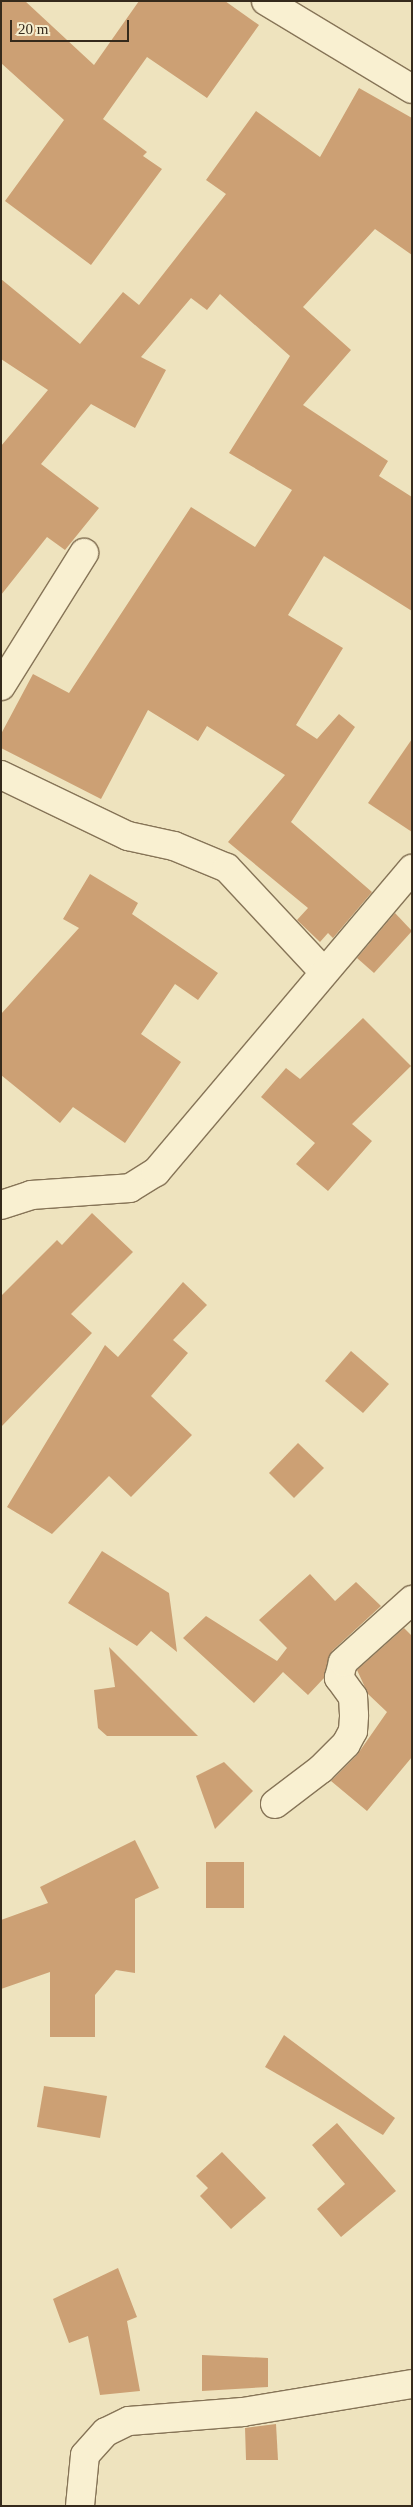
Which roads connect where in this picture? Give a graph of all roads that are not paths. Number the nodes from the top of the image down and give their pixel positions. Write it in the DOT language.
graph roads {
  1 [pos="266,1"];
  2 [pos="412,89"];
  3 [pos="84,553"];
  4 [pos="1,686"];
  5 [pos="1,775"];
  6 [pos="412,869"];
  7 [pos="323,971"];
  8 [pos="1,1205"];
  9 [pos="412,1600"];
  10 [pos="274,1804"];
  11 [pos="412,2384"];
  12 [pos="80,2506"];
  1 -- 2 [label="street"];
  3 -- 4 [label="street"];
  5 -- 7 [label="street"];
  6 -- 7 [label="street"];
  7 -- 8 [label="street"];
  9 -- 10 [label="street"];
  11 -- 12 [label="street"];
}
